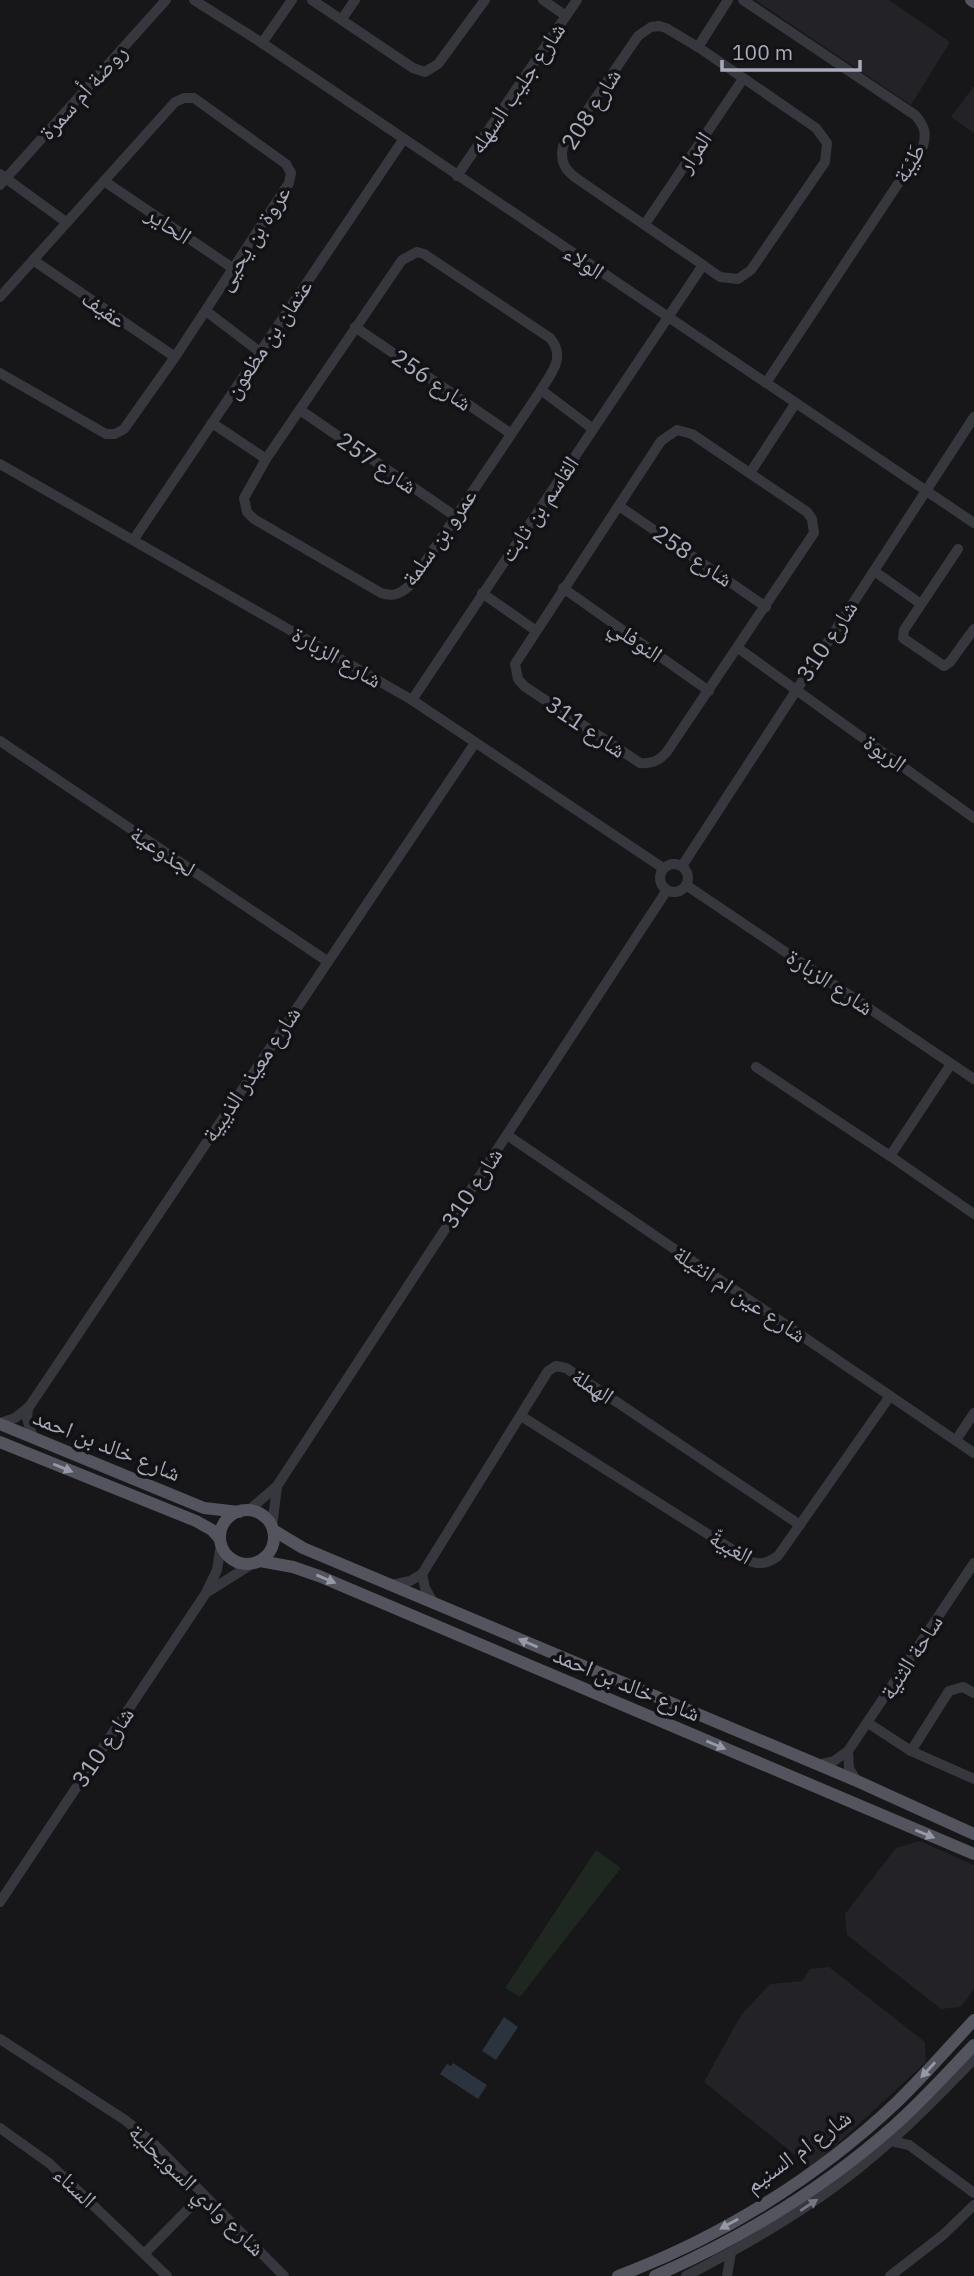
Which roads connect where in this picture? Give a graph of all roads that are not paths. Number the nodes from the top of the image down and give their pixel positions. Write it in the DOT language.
graph roads {
  1 [pos="166,0"];
  2 [pos="194,0"];
  3 [pos="292,0"];
  4 [pos="312,0"];
  5 [pos="355,0"];
  6 [pos="485,0"];
  7 [pos="543,0"];
  8 [pos="577,0"];
  9 [pos="728,0"];
  10 [pos="743,0"];
  11 [pos="566,16"];
  12 [pos="342,19"];
  13 [pos="262,43"];
  14 [pos="698,47"];
  15 [pos="743,79"];
  16 [pos="403,140"];
  17 [pos="457,176"];
  18 [pos="2,179"];
  19 [pos="104,181"];
  20 [pos="66,222"];
  21 [pos="645,224"];
  22 [pos="33,260"];
  23 [pos="703,265"];
  24 [pos="234,269"];
  25 [pos="0,297"];
  26 [pos="206,311"];
  27 [pos="669,319"];
  28 [pos="355,327"];
  29 [pos="260,352"];
  30 [pos="175,357"];
  31 [pos="0,373"];
  32 [pos="766,383"];
  33 [pos="541,390"];
  34 [pos="796,404"];
  35 [pos="300,410"];
  36 [pos="974,417"];
  37 [pos="212,423"];
  38 [pos="593,429"];
  39 [pos="510,433"];
  40 [pos="266,459"];
  41 [pos="0,464"];
  42 [pos="750,473"];
  43 [pos="926,491"];
  44 [pos="619,506"];
  45 [pos="455,516"];
  46 [pos="974,523"];
  47 [pos="134,539"];
  48 [pos="958,549"];
  49 [pos="874,570"];
  50 [pos="564,588"];
  51 [pos="482,593"];
  52 [pos="921,604"];
  53 [pos="766,607"];
  54 [pos="974,629"];
  55 [pos="535,630"];
  56 [pos="738,648"];
  57 [pos="796,688"];
  58 [pos="709,691"];
  59 [pos="412,700"];
  60 [pos="0,741"];
  61 [pos="475,743"];
  62 [pos="974,818"];
  63 [pos="682,866"];
  64 [pos="663,868"];
  65 [pos="686,885"];
  66 [pos="667,890"];
  67 [pos="327,961"];
  68 [pos="951,1064"];
  69 [pos="756,1067"];
  70 [pos="974,1079"];
  71 [pos="507,1135"];
  72 [pos="890,1156"];
  73 [pos="974,1214"];
  74 [pos="890,1396"];
  75 [pos="29,1407"];
  76 [pos="974,1413"];
  77 [pos="521,1416"];
  78 [pos="0,1424"];
  79 [pos="33,1437"];
  80 [pos="956,1440"];
  81 [pos="0,1442"];
  82 [pos="974,1452"];
  83 [pos="278,1486"];
  84 [pos="244,1511"];
  85 [pos="800,1525"];
  86 [pos="273,1529"];
  87 [pos="220,1541"];
  88 [pos="256,1563"];
  89 [pos="974,1563"];
  90 [pos="422,1574"];
  91 [pos="390,1585"];
  92 [pos="206,1593"];
  93 [pos="433,1603"];
  94 [pos="974,1693"];
  95 [pos="868,1723"];
  96 [pos="848,1751"];
  97 [pos="911,1751"];
  98 [pos="817,1765"];
  99 [pos="974,1779"];
  100 [pos="857,1782"];
  101 [pos="974,1833"];
  102 [pos="974,1854"];
  103 [pos="0,1902"];
  104 [pos="974,2020"];
  105 [pos="1,2042"];
  106 [pos="974,2045"];
  107 [pos="974,2059"];
  108 [pos="0,2127"];
  109 [pos="905,2128"];
  110 [pos="891,2141"];
  111 [pos="909,2145"];
  112 [pos="974,2193"];
  113 [pos="203,2194"];
  114 [pos="974,2206"];
  115 [pos="145,2253"];
  116 [pos="731,2253"];
  117 [pos="167,2276"];
  118 [pos="284,2276"];
  119 [pos="618,2276"];
  120 [pos="655,2276"];
  121 [pos="686,2276"];
  122 [pos="727,2276"];
  123 [pos="890,2276"];
  1 -- 18 [label="street, روضة أم سمرة"];
  2 -- 13 [label="street, الولاء"];
  3 -- 13 [label="street"];
  4 -- 12 [label="street"];
  5 -- 12 [label="street"];
  6 -- 12 [label="street"];
  7 -- 11 [label="street"];
  8 -- 11 [label="street, شارع جليب السهله"];
  9 -- 14 [label="street"];
  10 -- 32 [label="street, طَيْبَة"];
  11 -- 17 [label="street, شارع جليب السهله"];
  13 -- 16 [label="street, الولاء"];
  14 -- 15 [label="street, شارع 208"];
  14 -- 21 [label="street, شارع 208"];
  15 -- 21 [label="street, المرار"];
  15 -- 23 [label="street, شارع 208"];
  16 -- 17 [label="street, الولاء"];
  16 -- 29 [label="street, عثمان بن مظعون"];
  17 -- 27 [label="street, الولاء"];
  18 -- 20 [label="street"];
  19 -- 20 [label="street, عروة بن يحيى"];
  19 -- 24 [label="street, الحاير"];
  19 -- 24 [label="street, عروة بن يحيى"];
  20 -- 22 [label="street, عروة بن يحيى"];
  21 -- 23 [label="street, شارع 208"];
  22 -- 25 [label="street, عروة بن يحيى"];
  22 -- 30 [label="street, عقيف"];
  23 -- 27 [label="street"];
  24 -- 26 [label="street, عروة بن يحيى"];
  26 -- 29 [label="street, عروة بن يحيى"];
  26 -- 30 [label="street, عروة بن يحيى"];
  27 -- 32 [label="street, الولاء"];
  27 -- 38 [label="street, القاسم بن ثابت"];
  28 -- 33 [label="street, عمرو بن سلمة"];
  28 -- 35 [label="street, عمرو بن سلمة"];
  28 -- 39 [label="street, شارع 256"];
  29 -- 37 [label="street, عثمان بن مظعون"];
  30 -- 31 [label="street, عروة بن يحيى"];
  32 -- 34 [label="street, الولاء"];
  33 -- 38 [label="street"];
  33 -- 39 [label="street, عمرو بن سلمة"];
  34 -- 42 [label="street"];
  34 -- 43 [label="street, الولاء"];
  35 -- 40 [label="street, عمرو بن سلمة"];
  35 -- 45 [label="street, شارع 257"];
  36 -- 43 [label="street, شارع 310"];
  37 -- 40 [label="street"];
  37 -- 47 [label="street, عثمان بن مظعون"];
  38 -- 51 [label="street, القاسم بن ثابت"];
  39 -- 45 [label="street, عمرو بن سلمة"];
  40 -- 45 [label="street, عمرو بن سلمة"];
  41 -- 47 [label="street, شارع الزبارة"];
  42 -- 44 [label="street, شارع 311"];
  42 -- 53 [label="street, شارع 311"];
  43 -- 46 [label="street, الولاء"];
  43 -- 49 [label="street, شارع 310"];
  44 -- 50 [label="street, شارع 311"];
  44 -- 53 [label="street, شارع 258"];
  47 -- 59 [label="street, شارع الزبارة"];
  48 -- 52 [label="street"];
  49 -- 52 [label="street"];
  49 -- 57 [label="street, شارع 310"];
  50 -- 55 [label="street, شارع 311"];
  50 -- 58 [label="street, النوفلي"];
  51 -- 55 [label="street"];
  51 -- 59 [label="street, القاسم بن ثابت"];
  52 -- 54 [label="street"];
  53 -- 56 [label="street, شارع 311"];
  55 -- 58 [label="street, شارع 311"];
  56 -- 57 [label="street"];
  56 -- 58 [label="street, شارع 311"];
  57 -- 62 [label="street, الربوة"];
  57 -- 63 [label="street, شارع 310"];
  59 -- 61 [label="street, شارع الزبارة"];
  60 -- 67 [label="street, لجذوعية"];
  61 -- 64 [label="street, شارع الزبارة"];
  61 -- 67 [label="street, شارع معيذر الذيبية"];
  63 -- 64 [label="street"];
  63 -- 65 [label="street"];
  64 -- 66 [label="street"];
  65 -- 66 [label="street"];
  65 -- 68 [label="street, شارع الزبارة"];
  66 -- 71 [label="street, شارع 310"];
  67 -- 75 [label="street, شارع معيذر الذيبية"];
  68 -- 70 [label="street, شارع الزبارة"];
  68 -- 72 [label="street"];
  69 -- 72 [label="street"];
  71 -- 74 [label="street, شارع عين ام انثيلة"];
  71 -- 83 [label="street, شارع 310"];
  72 -- 73 [label="street"];
  74 -- 80 [label="street, شارع عين ام انثيلة"];
  74 -- 85 [label="street, الغبيةّ"];
  75 -- 78 [label="street, شارع معيذر الذيبية"];
  75 -- 79 [label="street"];
  76 -- 80 [label="street"];
  77 -- 85 [label="street, الغبيةّ"];
  77 -- 85 [label="street, الهملة"];
  77 -- 90 [label="street, الهملة"];
  78 -- 79 [label="main road, شارع خالد بن احمد"];
  79 -- 84 [label="main road, شارع خالد بن احمد"];
  80 -- 82 [label="street, شارع عين ام انثيلة"];
  81 -- 87 [label="main road, شارع خالد بن احمد, one-way"];
  83 -- 84 [label="street, شارع 310"];
  83 -- 86 [label="street, شارع 310"];
  84 -- 86 [label="main road"];
  84 -- 87 [label="main road"];
  86 -- 88 [label="main road"];
  86 -- 91 [label="main road, شارع خالد بن احمد"];
  87 -- 88 [label="main road"];
  87 -- 92 [label="street, شارع 310"];
  88 -- 92 [label="street, شارع 310"];
  88 -- 102 [label="main road, شارع خالد بن احمد, one-way"];
  89 -- 95 [label="street, ساحة الثنية"];
  90 -- 91 [label="street"];
  90 -- 93 [label="street"];
  91 -- 93 [label="main road, شارع خالد بن احمد"];
  92 -- 103 [label="street, شارع 310"];
  98 -- 93 [label="main road, شارع خالد بن احمد, one-way"];
  94 -- 97 [label="street"];
  95 -- 96 [label="street, ساحة الثنية"];
  95 -- 97 [label="street"];
  96 -- 98 [label="street"];
  96 -- 100 [label="street"];
  97 -- 99 [label="street"];
  98 -- 100 [label="main road, شارع خالد بن احمد"];
  100 -- 101 [label="main road, شارع خالد بن احمد"];
  104 -- 119 [label="main road, شارع ام السنيم, one-way"];
  105 -- 113 [label="street, شارع وادي السويحلية"];
  106 -- 120 [label="main road, شارع ام السنيم"];
  107 -- 109 [label="street"];
  108 -- 115 [label="street, السناء"];
  109 -- 110 [label="street"];
  109 -- 111 [label="street"];
  110 -- 111 [label="street"];
  116 -- 110 [label="street, one-way"];
  111 -- 112 [label="street"];
  113 -- 115 [label="street"];
  113 -- 118 [label="street, شارع وادي السويحلية"];
  114 -- 123 [label="street"];
  115 -- 117 [label="street, السناء"];
  116 -- 121 [label="street"];
  116 -- 122 [label="street"];
}
